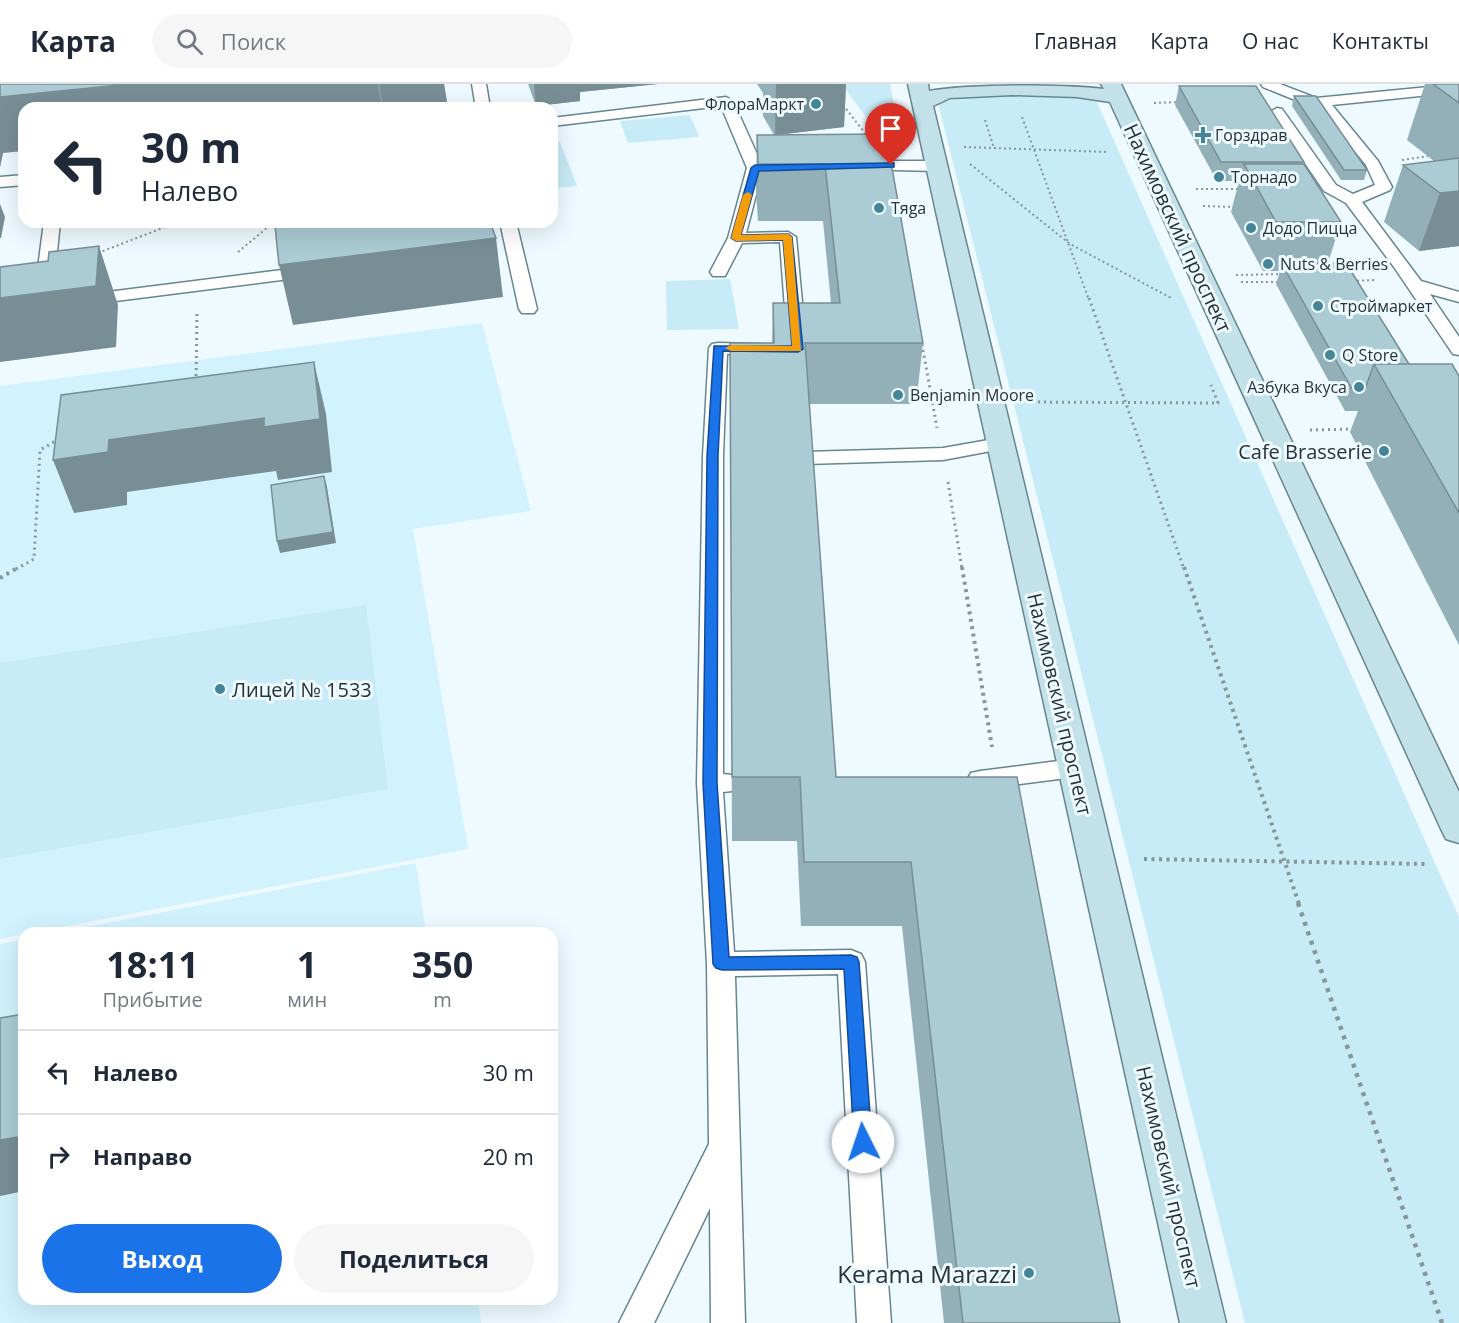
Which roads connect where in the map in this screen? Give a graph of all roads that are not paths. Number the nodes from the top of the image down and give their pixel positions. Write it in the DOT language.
graph roads {
  1 [pos="479,84"];
  2 [pos="1268,84"];
  3 [pos="1459,88"];
  4 [pos="1114,91"];
  5 [pos="921,94"];
  6 [pos="482,102"];
  7 [pos="1314,103"];
  8 [pos="1277,112"];
  9 [pos="558,121"];
  10 [pos="952,157"];
  11 [pos="846,166"];
  12 [pos="801,167"];
  13 [pos="755,168"];
  14 [pos="18,180"];
  15 [pos="0,182"];
  16 [pos="1352,200"];
  17 [pos="51,228"];
  18 [pos="509,228"];
  19 [pos="736,238"];
  20 [pos="326,269"];
  21 [pos="719,272"];
  22 [pos="1414,284"];
  23 [pos="1459,297"];
  24 [pos="528,309"];
  25 [pos="1459,350"];
  26 [pos="1000,444"];
  27 [pos="805,458"];
  28 [pos="1074,768"];
  29 [pos="952,780"];
  30 [pos="1451,795"];
  31 [pos="1459,829"];
  32 [pos="722,964"];
  33 [pos="725,1145"];
  34 [pos="636,1323"];
  35 [pos="728,1323"];
  36 [pos="874,1323"];
  37 [pos="1203,1323"];
  1 -- 6 [label="lane"];
  2 -- 7 [label="lane"];
  3 -- 7 [label="lane"];
  4 -- 5 [label="main road"];
  4 -- 30 [label="main road, Нахимовский проспект"];
  5 -- 10 [label="main road, Нахимовский проспект"];
  7 -- 16 [label="lane"];
  8 -- 16 [label="lane"];
  9 -- 13 [label="lane"];
  10 -- 11 [label="lane"];
  10 -- 26 [label="main road, Нахимовский проспект"];
  12 -- 13 [label="lane"];
  13 -- 19 [label="lane"];
  14 -- 15 [label="lane"];
  16 -- 22 [label="lane"];
  17 -- 20 [label="lane"];
  18 -- 24 [label="lane"];
  19 -- 21 [label="lane"];
  19 -- 32 [label="lane"];
  22 -- 23 [label="lane"];
  22 -- 25 [label="lane"];
  26 -- 27 [label="lane"];
  26 -- 28 [label="main road, Нахимовский проспект"];
  28 -- 29 [label="lane"];
  28 -- 37 [label="main road, Нахимовский проспект"];
  30 -- 31 [label="main road, Нахимовский проспект"];
  32 -- 33 [label="lane"];
  32 -- 36 [label="lane"];
  33 -- 34 [label="lane"];
  33 -- 35 [label="lane"];
}
